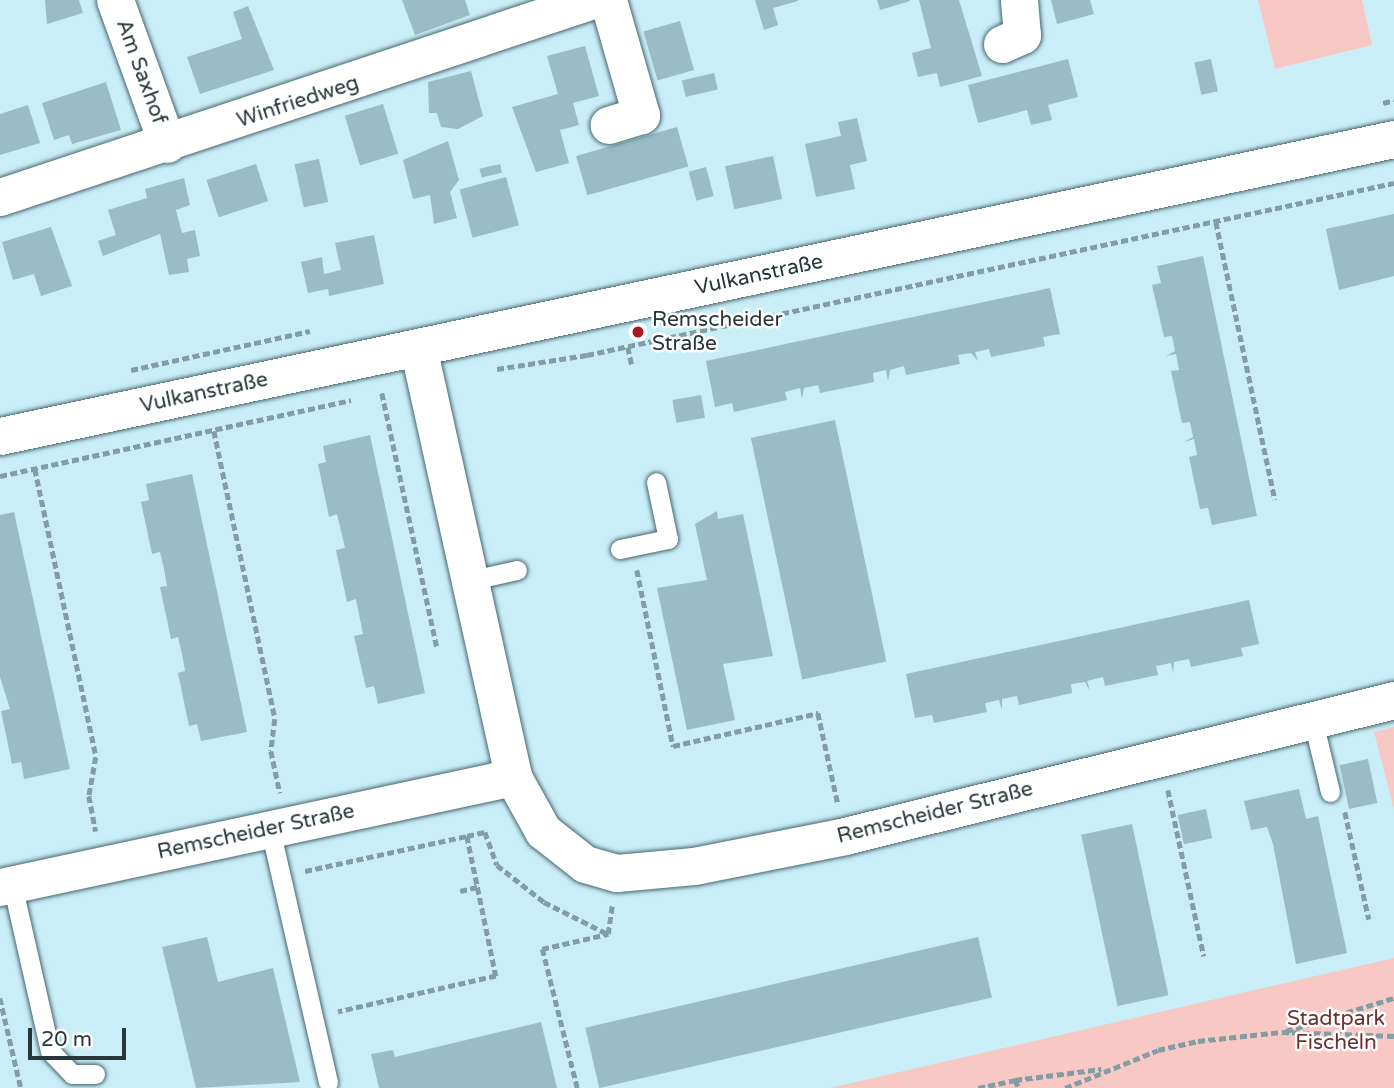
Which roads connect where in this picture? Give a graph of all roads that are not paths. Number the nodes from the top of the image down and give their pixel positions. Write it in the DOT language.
graph roads {
  1 [pos="115,0"];
  2 [pos="593,0"];
  3 [pos="608,0"];
  4 [pos="1019,0"];
  5 [pos="1002,44"];
  6 [pos="608,125"];
  7 [pos="1394,139"];
  8 [pos="167,144"];
  9 [pos="0,197"];
  10 [pos="418,347"];
  11 [pos="0,436"];
  12 [pos="656,482"];
  13 [pos="626,548"];
  14 [pos="517,570"];
  15 [pos="472,580"];
  16 [pos="1394,700"];
  17 [pos="1313,721"];
  18 [pos="513,777"];
  19 [pos="1330,792"];
  20 [pos="278,827"];
  21 [pos="6,885"];
  22 [pos="95,1074"];
  23 [pos="328,1082"];
  1 -- 8 [label="street, Am Saxhof"];
  2 -- 8 [label="street, Winfriedweg"];
  3 -- 6 [label="street"];
  4 -- 5 [label="street"];
  7 -- 10 [label="street, Vulkanstraße"];
  8 -- 9 [label="street, Winfriedweg"];
  10 -- 11 [label="street, Vulkanstraße"];
  10 -- 15 [label="street, Remscheider Straße"];
  12 -- 13 [label="lane"];
  14 -- 15 [label="lane"];
  15 -- 18 [label="street, Remscheider Straße"];
  16 -- 17 [label="street, Remscheider Straße"];
  17 -- 18 [label="street, Remscheider Straße"];
  17 -- 19 [label="lane"];
  18 -- 20 [label="street, Remscheider Straße"];
  20 -- 21 [label="street, Remscheider Straße"];
  20 -- 23 [label="lane"];
  21 -- 22 [label="lane"];
}
